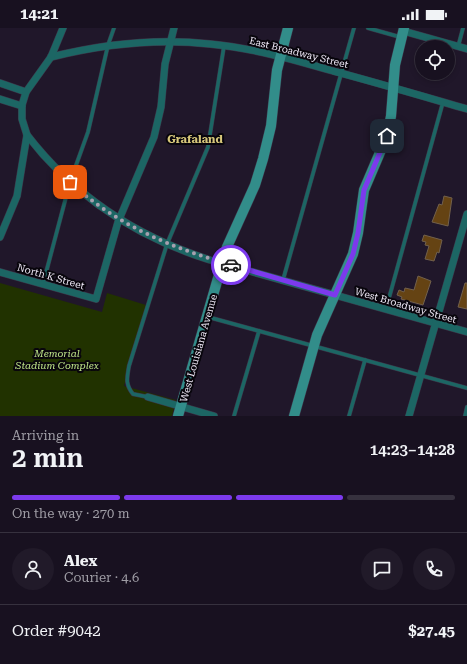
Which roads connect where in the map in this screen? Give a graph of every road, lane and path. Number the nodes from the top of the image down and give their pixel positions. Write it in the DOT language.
graph roads {
  1 [pos="63,28"];
  2 [pos="114,28"];
  3 [pos="174,28"];
  4 [pos="288,28"];
  5 [pos="354,28"];
  6 [pos="368,28"];
  7 [pos="462,28"];
  8 [pos="403,32"];
  9 [pos="170,42"];
  10 [pos="108,45"];
  11 [pos="224,45"];
  12 [pos="458,47"];
  13 [pos="467,49"];
  14 [pos="281,56"];
  15 [pos="51,57"];
  16 [pos="341,73"];
  17 [pos="0,83"];
  18 [pos="394,88"];
  19 [pos="26,92"];
  20 [pos="0,99"];
  21 [pos="443,102"];
  22 [pos="22,106"];
  23 [pos="467,109"];
  24 [pos="27,135"];
  25 [pos="70,182"];
  26 [pos="467,214"];
  27 [pos="119,218"];
  28 [pos="0,237"];
  29 [pos="167,244"];
  30 [pos="222,263"];
  31 [pos="0,272"];
  32 [pos="282,280"];
  33 [pos="43,284"];
  34 [pos="335,295"];
  35 [pos="386,310"];
  36 [pos="206,316"];
  37 [pos="436,324"];
  38 [pos="259,331"];
  39 [pos="466,332"];
  40 [pos="314,346"];
  41 [pos="365,360"];
  42 [pos="421,375"];
  43 [pos="467,388"];
  44 [pos="148,397"];
  45 [pos="467,407"];
  46 [pos="180,411"];
  47 [pos="214,416"];
  48 [pos="234,416"];
  49 [pos="294,416"];
  50 [pos="348,416"];
  51 [pos="409,416"];
  52 [pos="465,416"];
  1 -- 15 [label="street"];
  2 -- 10 [label="lane"];
  3 -- 9 [label="street"];
  4 -- 14 [label="street, West Louisiana Avenue"];
  5 -- 16 [label="lane"];
  6 -- 8 [label="lane"];
  7 -- 12 [label="lane"];
  8 -- 12 [label="street"];
  8 -- 18 [label="street"];
  9 -- 10 [label="street, East Broadway Street"];
  9 -- 11 [label="street, East Broadway Street"];
  9 -- 27 [label="street"];
  10 -- 15 [label="street, East Broadway Street"];
  10 -- 25 [label="lane"];
  11 -- 14 [label="street, East Broadway Street"];
  11 -- 29 [label="lane"];
  12 -- 13 [label="street"];
  14 -- 16 [label="street, East Broadway Street"];
  14 -- 30 [label="street, West Louisiana Avenue"];
  15 -- 19 [label="street"];
  16 -- 18 [label="street, East Broadway Street"];
  16 -- 32 [label="lane"];
  17 -- 19 [label="street"];
  18 -- 21 [label="street, East Broadway Street"];
  18 -- 34 [label="street"];
  19 -- 22 [label="street"];
  20 -- 22 [label="street"];
  21 -- 23 [label="street, East Broadway Street"];
  21 -- 35 [label="lane"];
  22 -- 24 [label="street"];
  24 -- 25 [label="street, West Broadway Street"];
  24 -- 28 [label="street"];
  25 -- 27 [label="street, West Broadway Street"];
  25 -- 33 [label="lane"];
  26 -- 37 [label="street"];
  27 -- 29 [label="street, West Broadway Street"];
  27 -- 33 [label="street, North K Street"];
  29 -- 30 [label="street, West Broadway Street"];
  29 -- 44 [label="lane"];
  30 -- 32 [label="street, West Broadway Street"];
  30 -- 36 [label="street, West Louisiana Avenue"];
  31 -- 33 [label="street, North K Street"];
  32 -- 34 [label="street, West Broadway Street"];
  34 -- 35 [label="street, West Broadway Street"];
  34 -- 40 [label="street"];
  35 -- 37 [label="street, West Broadway Street"];
  36 -- 38 [label="lane"];
  36 -- 46 [label="street, West Louisiana Avenue"];
  37 -- 39 [label="street, West Broadway Street"];
  37 -- 42 [label="street"];
  38 -- 40 [label="lane"];
  38 -- 48 [label="lane"];
  40 -- 41 [label="lane"];
  40 -- 49 [label="street"];
  41 -- 42 [label="lane"];
  41 -- 50 [label="lane"];
  42 -- 43 [label="lane"];
  42 -- 51 [label="street"];
  44 -- 46 [label="street"];
  45 -- 52 [label="lane"];
  46 -- 47 [label="street"];
}
